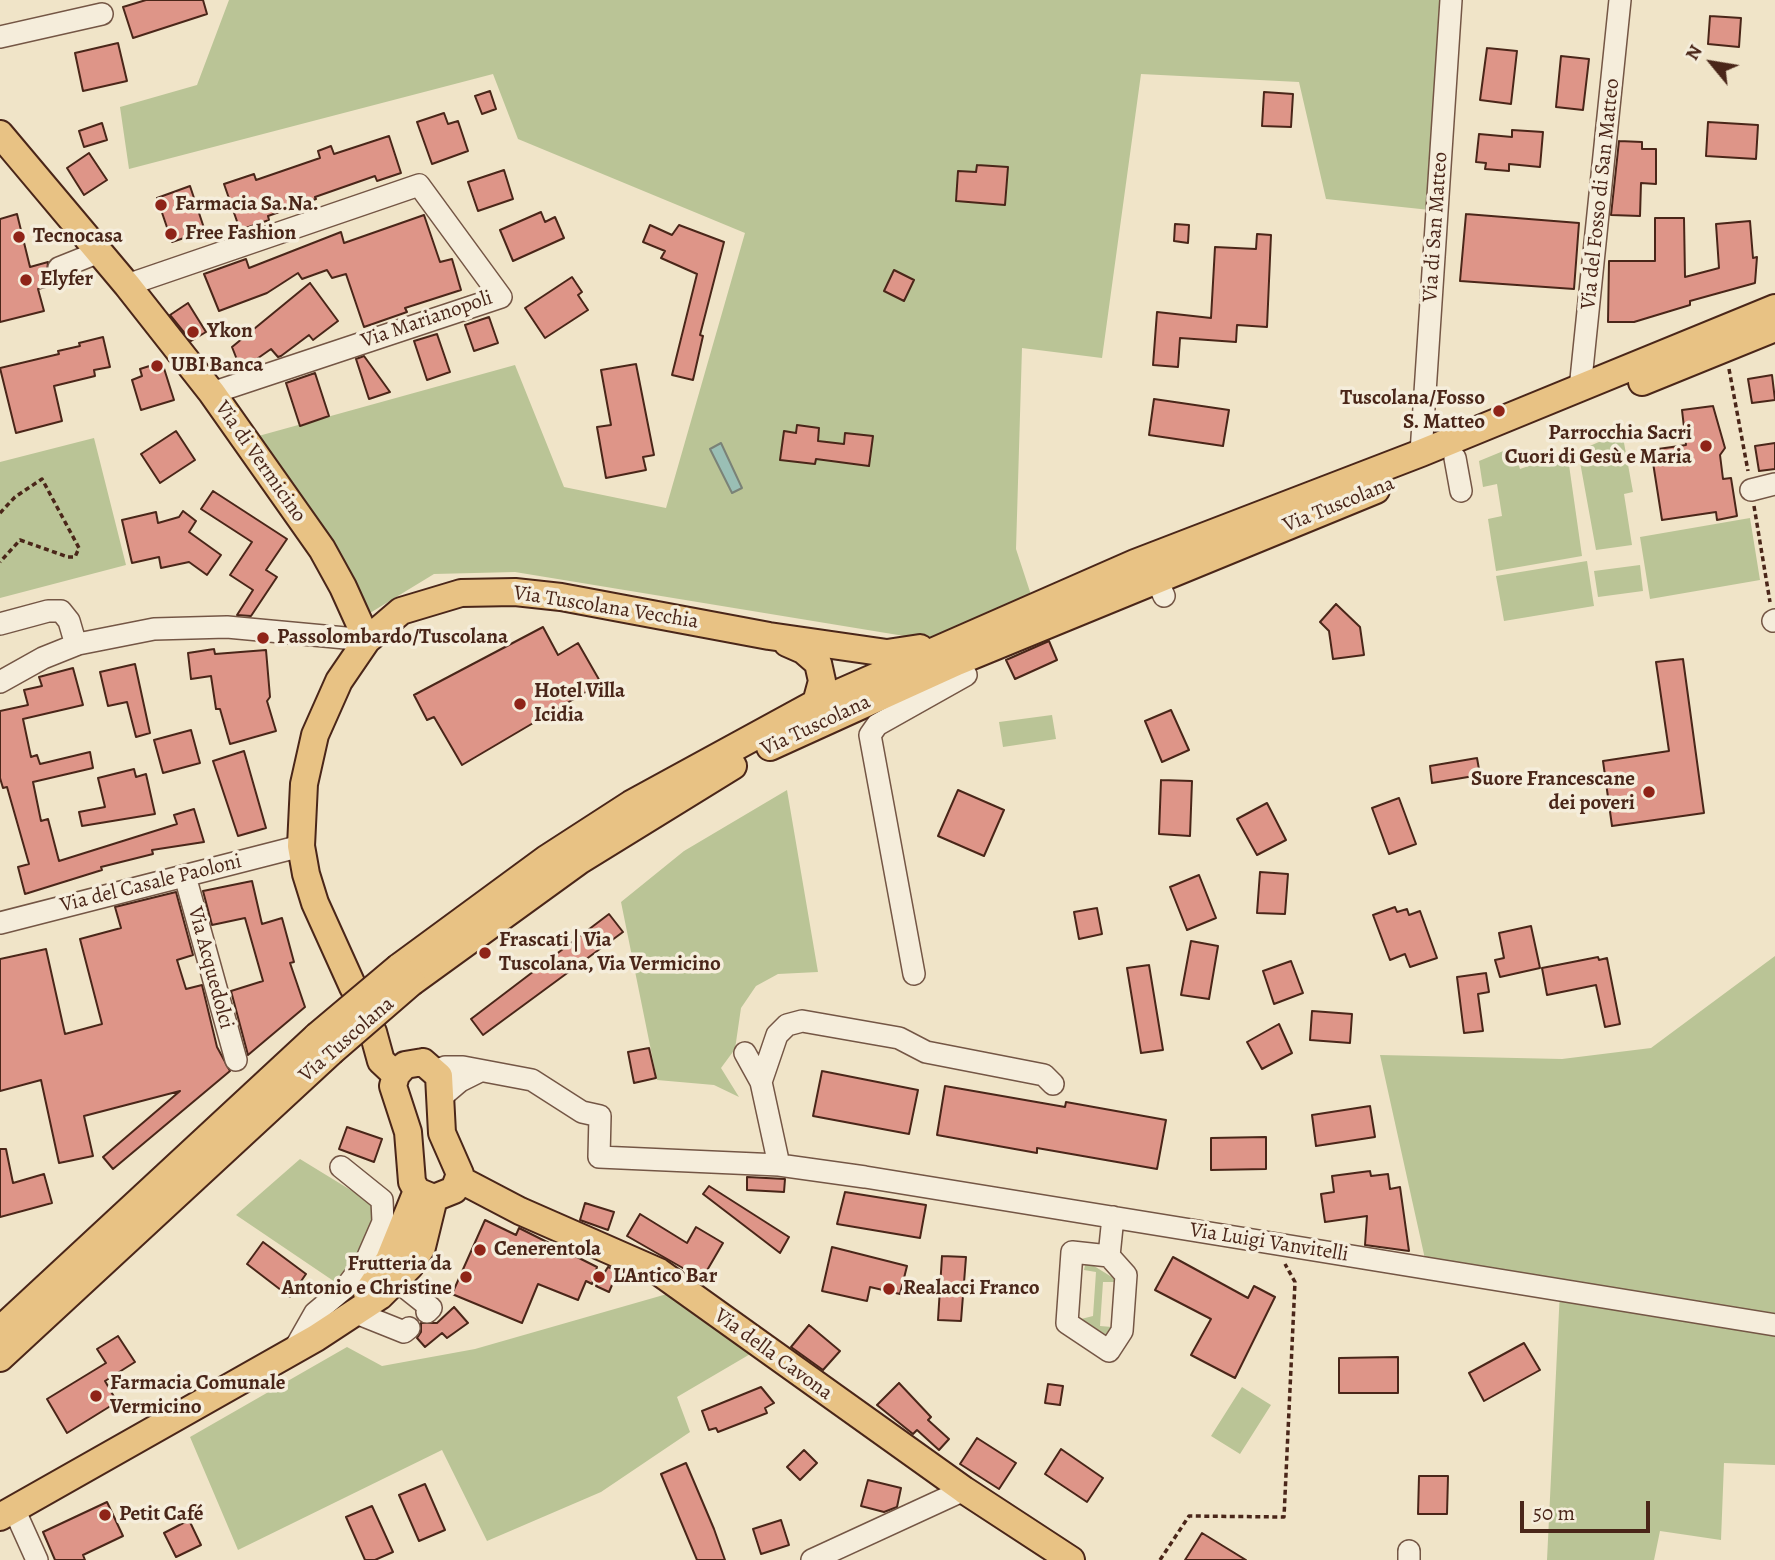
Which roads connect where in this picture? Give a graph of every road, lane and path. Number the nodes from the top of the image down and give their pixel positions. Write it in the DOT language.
graph roads {
  1 [pos="1451,0"];
  2 [pos="1620,0"];
  3 [pos="102,14"];
  4 [pos="0,37"];
  5 [pos="0,134"];
  6 [pos="8,157"];
  7 [pos="99,252"];
  8 [pos="59,268"];
  9 [pos="127,285"];
  10 [pos="1775,308"];
  11 [pos="1775,328"];
  12 [pos="1580,389"];
  13 [pos="212,393"];
  14 [pos="1421,453"];
  15 [pos="1455,457"];
  16 [pos="1775,484"];
  17 [pos="1751,490"];
  18 [pos="1461,491"];
  19 [pos="0,513"];
  20 [pos="1,563"];
  21 [pos="0,624"];
  22 [pos="769,636"];
  23 [pos="367,640"];
  24 [pos="76,645"];
  25 [pos="961,665"];
  26 [pos="0,682"];
  27 [pos="816,704"];
  28 [pos="301,846"];
  29 [pos="185,876"];
  30 [pos="0,923"];
  31 [pos="914,974"];
  32 [pos="406,975"];
  33 [pos="353,987"];
  34 [pos="324,1044"];
  35 [pos="745,1053"];
  36 [pos="236,1060"];
  37 [pos="436,1071"];
  38 [pos="478,1072"];
  39 [pos="761,1082"];
  40 [pos="1053,1084"];
  41 [pos="440,1098"];
  42 [pos="771,1164"];
  43 [pos="341,1167"];
  44 [pos="459,1179"];
  45 [pos="425,1195"];
  46 [pos="1113,1217"];
  47 [pos="1273,1244"];
  48 [pos="1109,1256"];
  49 [pos="397,1281"];
  50 [pos="354,1312"];
  51 [pos="427,1312"];
  52 [pos="1775,1325"];
  53 [pos="409,1328"];
  54 [pos="0,1330"];
  55 [pos="305,1344"];
  56 [pos="0,1358"];
  57 [pos="964,1490"];
  58 [pos="7,1513"];
  59 [pos="37,1560"];
  60 [pos="812,1560"];
  61 [pos="1072,1560"];
  62 [pos="1160,1560"];
  1 -- 14 [label="street, Via di San Matteo"];
  2 -- 12 [label="street, Via del Fosso di San Matteo"];
  3 -- 4 [label="street"];
  5 -- 6 [label="main road, Via di Vermicino"];
  6 -- 7 [label="main road, Via di Vermicino"];
  7 -- 8 [label="street"];
  7 -- 9 [label="main road, Via di Vermicino"];
  9 -- 13 [label="main road, Via di Vermicino"];
  9 -- 13 [label="street, Via Marianopoli"];
  10 -- 12 [label="main road, Via Tuscolana"];
  11 -- 15 [label="main road, Via Tuscolana"];
  12 -- 14 [label="main road, Via Tuscolana"];
  13 -- 23 [label="main road, Via di Vermicino"];
  14 -- 25 [label="main road, Via Tuscolana"];
  15 -- 18 [label="street"];
  15 -- 25 [label="main road, Via Tuscolana"];
  16 -- 17 [label="street"];
  19 -- 20 [label="path"];
  21 -- 24 [label="street"];
  22 -- 23 [label="main road, Via Tuscolana Vecchia"];
  22 -- 25 [label="main road"];
  22 -- 27 [label="main road"];
  23 -- 24 [label="street"];
  23 -- 28 [label="main road, Via Tuscolana Vecchia"];
  24 -- 26 [label="street"];
  25 -- 27 [label="main road, Via Tuscolana"];
  25 -- 31 [label="street"];
  25 -- 32 [label="main road, Via Tuscolana"];
  27 -- 32 [label="main road, Via Tuscolana"];
  28 -- 29 [label="street, Via del Casale Paoloni"];
  28 -- 33 [label="main road, Via Tuscolana Vecchia"];
  29 -- 30 [label="street, Via del Casale Paoloni"];
  29 -- 36 [label="street, Via Acquedolci"];
  32 -- 34 [label="main road, Via Tuscolana, bridge"];
  34 -- 54 [label="main road, Via Tuscolana"];
  34 -- 56 [label="main road, Via Tuscolana"];
  35 -- 39 [label="street"];
  37 -- 38 [label="street"];
  37 -- 41 [label="main road"];
  37 -- 45 [label="main road"];
  38 -- 41 [label="street"];
  38 -- 42 [label="street, Via Luigi Vanvitelli"];
  39 -- 40 [label="street"];
  39 -- 42 [label="street"];
  41 -- 44 [label="main road"];
  42 -- 46 [label="street, Via Luigi Vanvitelli"];
  43 -- 55 [label="street"];
  44 -- 45 [label="main road"];
  44 -- 57 [label="main road, Via della Cavona"];
  45 -- 49 [label="main road"];
  45 -- 55 [label="main road"];
  46 -- 47 [label="street, Via Luigi Vanvitelli"];
  46 -- 48 [label="street"];
  47 -- 52 [label="street, Via Luigi Vanvitelli"];
  47 -- 62 [label="path"];
  48 -- 48 [label="street"];
  49 -- 50 [label="main road"];
  49 -- 51 [label="street"];
  50 -- 53 [label="street"];
  50 -- 55 [label="main road"];
  55 -- 58 [label="main road"];
  57 -- 60 [label="street"];
  57 -- 61 [label="main road, Via della Cavona"];
  58 -- 59 [label="street"];
}
